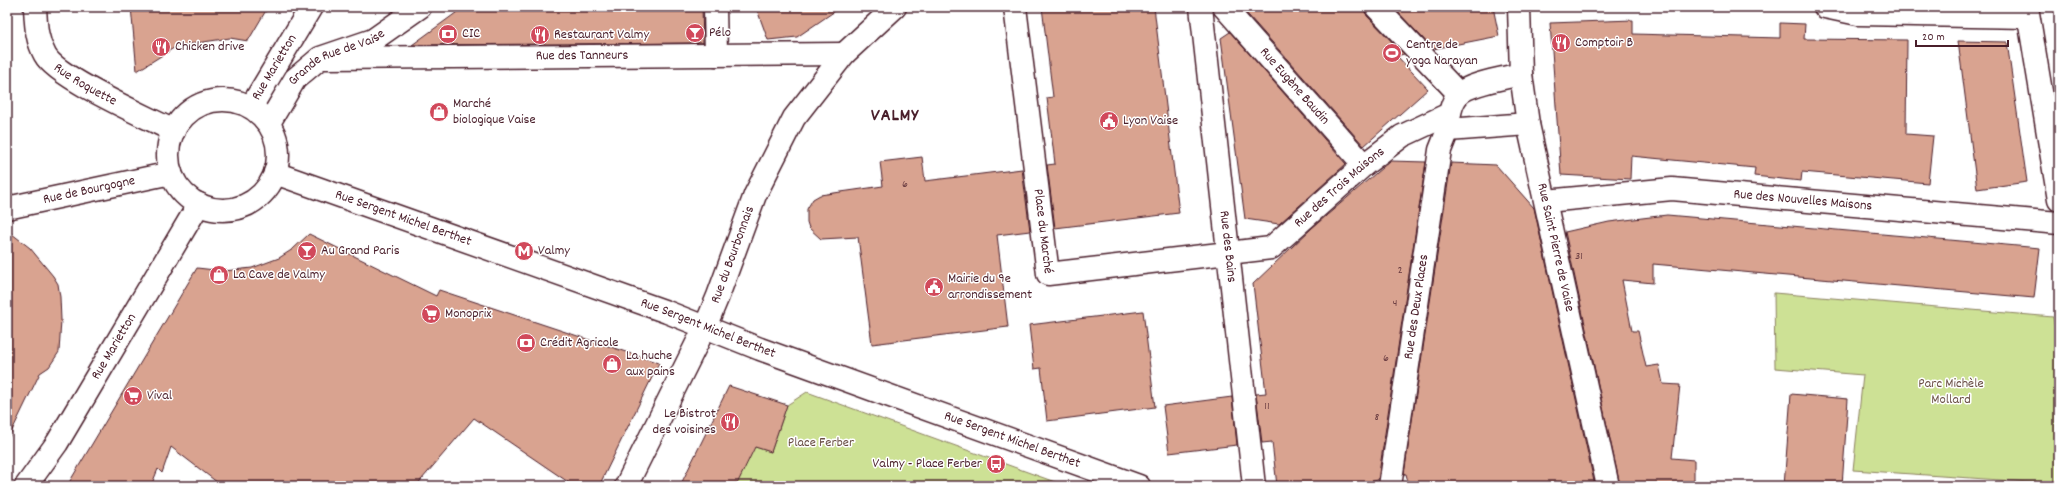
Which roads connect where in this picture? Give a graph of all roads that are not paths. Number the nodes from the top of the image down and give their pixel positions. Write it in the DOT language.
graph roads {
  1 [pos="35,7"];
  2 [pos="311,7"];
  3 [pos="420,7"];
  4 [pos="715,7"];
  5 [pos="895,7"];
  6 [pos="1015,7"];
  7 [pos="1201,7"];
  8 [pos="1224,7"];
  9 [pos="1376,7"];
  10 [pos="1519,7"];
  11 [pos="1825,7"];
  12 [pos="2028,12"];
  13 [pos="844,54"];
  14 [pos="716,55"];
  15 [pos="320,58"];
  16 [pos="1521,74"];
  17 [pos="1459,94"];
  18 [pos="251,107"];
  19 [pos="1449,122"];
  20 [pos="269,123"];
  21 [pos="1528,124"];
  22 [pos="174,131"];
  23 [pos="1364,165"];
  24 [pos="171,173"];
  25 [pos="275,173"];
  26 [pos="2059,200"];
  27 [pos="1546,201"];
  28 [pos="199,204"];
  29 [pos="7,208"];
  30 [pos="2059,223"];
  31 [pos="1229,252"];
  32 [pos="705,327"];
  33 [pos="26,486"];
  34 [pos="626,486"];
  35 [pos="1139,486"];
  36 [pos="1254,486"];
  37 [pos="1390,486"];
  38 [pos="1608,486"];
  1 -- 22 [label="street, Rue Roquette"];
  2 -- 18 [label="street, Rue Marietton"];
  3 -- 15 [label="street, Grande Rue de Vaise"];
  4 -- 14 [label="street"];
  5 -- 13 [label="street"];
  6 -- 31 [label="street, Place du Marché"];
  7 -- 31 [label="street, Rue des Bains"];
  8 -- 23 [label="street, Rue Eugène Baudin"];
  9 -- 17 [label="street"];
  10 -- 16 [label="street, Rue Saint Pierre de Vaise"];
  11 -- 12 [label="street"];
  12 -- 26 [label="street"];
  13 -- 14 [label="street, Rue des Tanneurs"];
  13 -- 32 [label="street, Rue du Bourbonnais"];
  14 -- 15 [label="street, Rue des Tanneurs"];
  15 -- 20 [label="street, Grande Rue de Vaise"];
  16 -- 17 [label="street"];
  16 -- 21 [label="street, Rue Saint Pierre de Vaise"];
  17 -- 19 [label="street, Rue des Deux Places"];
  18 -- 20 [label="street"];
  18 -- 22 [label="street"];
  19 -- 21 [label="street"];
  19 -- 23 [label="street, Rue des Trois Maisons"];
  19 -- 37 [label="street, Rue des Deux Places"];
  20 -- 25 [label="street"];
  21 -- 27 [label="street, Rue Saint Pierre de Vaise"];
  22 -- 24 [label="street"];
  23 -- 31 [label="street, Rue des Trois Maisons"];
  24 -- 28 [label="street"];
  24 -- 29 [label="street, Rue de Bourgogne"];
  25 -- 28 [label="street"];
  25 -- 32 [label="street, Rue Sergent Michel Berthet"];
  27 -- 30 [label="street, Rue des Nouvelles Maisons"];
  27 -- 38 [label="street, Rue Saint Pierre de Vaise"];
  28 -- 33 [label="street, Rue Marietton"];
  31 -- 36 [label="street, Rue des Bains"];
  32 -- 34 [label="street, Rue du Bourbonnais"];
  32 -- 35 [label="street, Rue Sergent Michel Berthet"];
}
